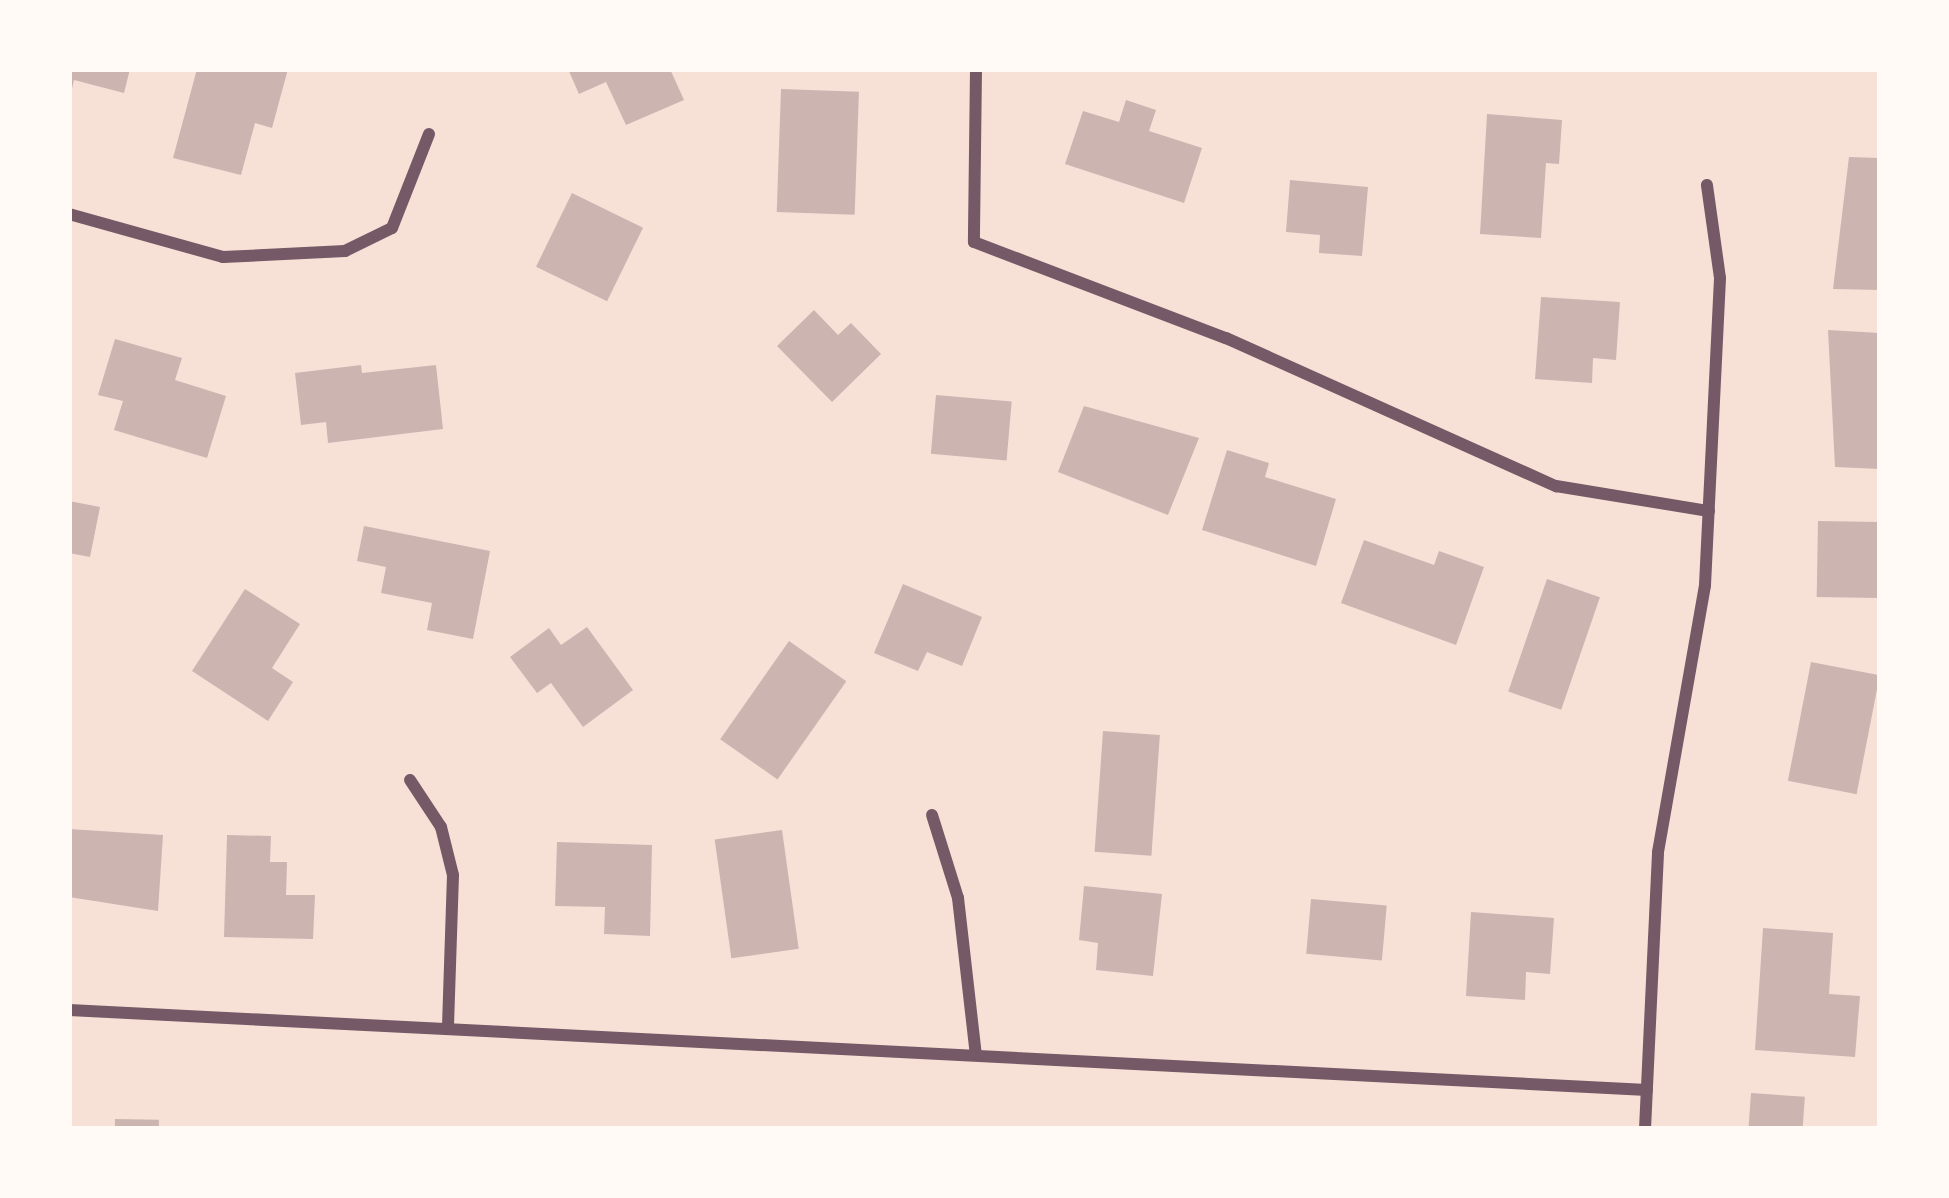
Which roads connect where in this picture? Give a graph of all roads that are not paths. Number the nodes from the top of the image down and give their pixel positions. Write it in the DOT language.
graph roads {
  1 [pos="976,69"];
  2 [pos="429,134"];
  3 [pos="1707,185"];
  4 [pos="69,214"];
  5 [pos="1708,511"];
  6 [pos="410,780"];
  7 [pos="932,815"];
  8 [pos="69,1010"];
  9 [pos="448,1029"];
  10 [pos="976,1055"];
  11 [pos="1647,1090"];
  12 [pos="1645,1129"];
  1 -- 5 [label="street"];
  2 -- 4 [label="street"];
  3 -- 5 [label="street"];
  5 -- 11 [label="street"];
  6 -- 9 [label="street"];
  7 -- 10 [label="street"];
  8 -- 9 [label="street"];
  9 -- 10 [label="street"];
  10 -- 11 [label="street"];
  11 -- 12 [label="street"];
}
